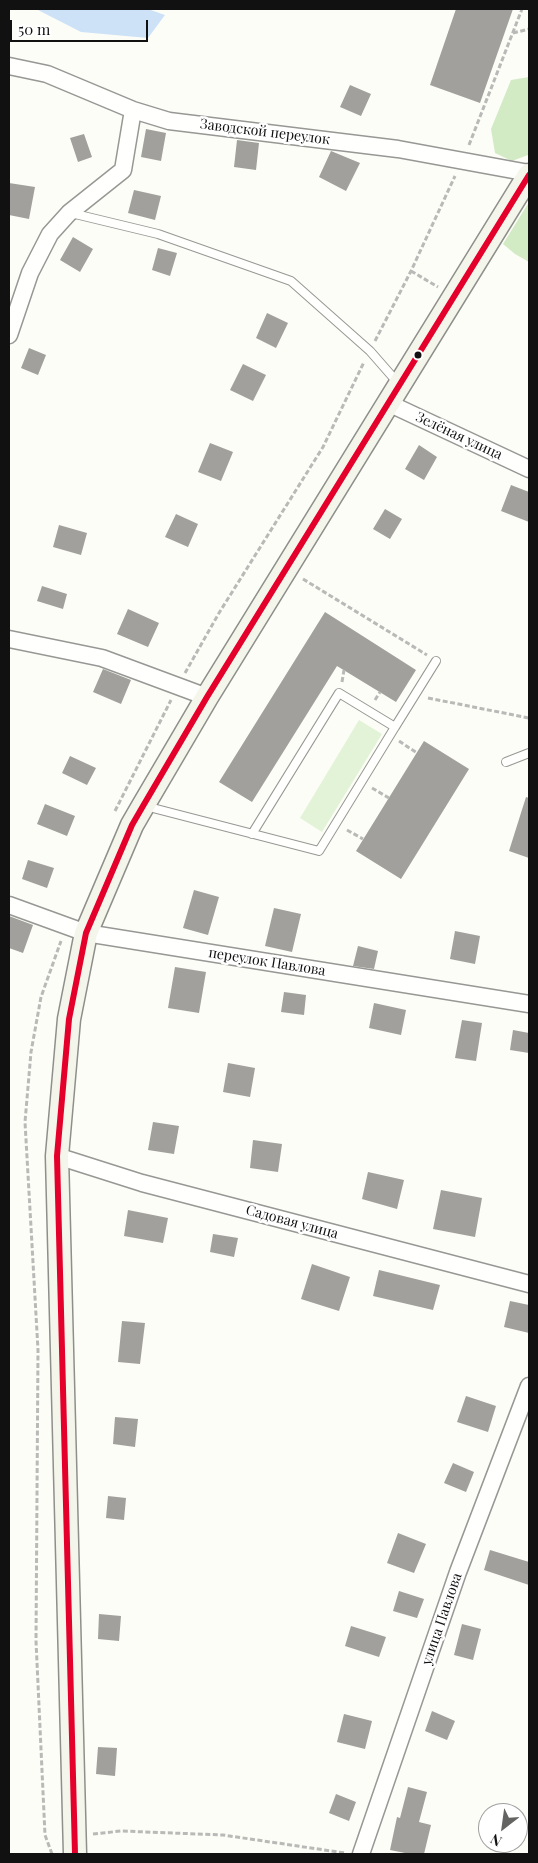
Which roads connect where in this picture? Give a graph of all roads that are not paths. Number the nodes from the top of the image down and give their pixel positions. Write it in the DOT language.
graph roads {
  1 [pos="9,66"];
  2 [pos="134,110"];
  3 [pos="529,174"];
  4 [pos="69,213"];
  5 [pos="9,335"];
  6 [pos="394,394"];
  7 [pos="529,469"];
  8 [pos="9,639"];
  9 [pos="436,661"];
  10 [pos="207,697"];
  11 [pos="395,727"];
  12 [pos="529,753"];
  13 [pos="506,762"];
  14 [pos="143,806"];
  15 [pos="252,834"];
  16 [pos="9,905"];
  17 [pos="76,929"];
  18 [pos="529,1004"];
  19 [pos="57,1156"];
  20 [pos="529,1284"];
  21 [pos="529,1386"];
  22 [pos="75,1845"];
  23 [pos="361,1854"];
  1 -- 2 [label="street, Заводской переулок"];
  2 -- 3 [label="street, Заводской переулок"];
  2 -- 4 [label="street"];
  3 -- 6 [label="street"];
  4 -- 5 [label="street"];
  4 -- 6 [label="lane"];
  6 -- 7 [label="street, Зелёная улица"];
  6 -- 10 [label="street"];
  8 -- 10 [label="street"];
  9 -- 11 [label="lane"];
  10 -- 14 [label="street"];
  11 -- 15 [label="lane"];
  11 -- 15 [label="lane"];
  12 -- 13 [label="lane"];
  14 -- 15 [label="lane"];
  14 -- 17 [label="street"];
  16 -- 17 [label="street, переулок Павлова"];
  17 -- 18 [label="street, переулок Павлова"];
  17 -- 19 [label="street"];
  19 -- 20 [label="street, Садовая улица"];
  19 -- 22 [label="street"];
  21 -- 23 [label="street, улица Павлова"];
}
